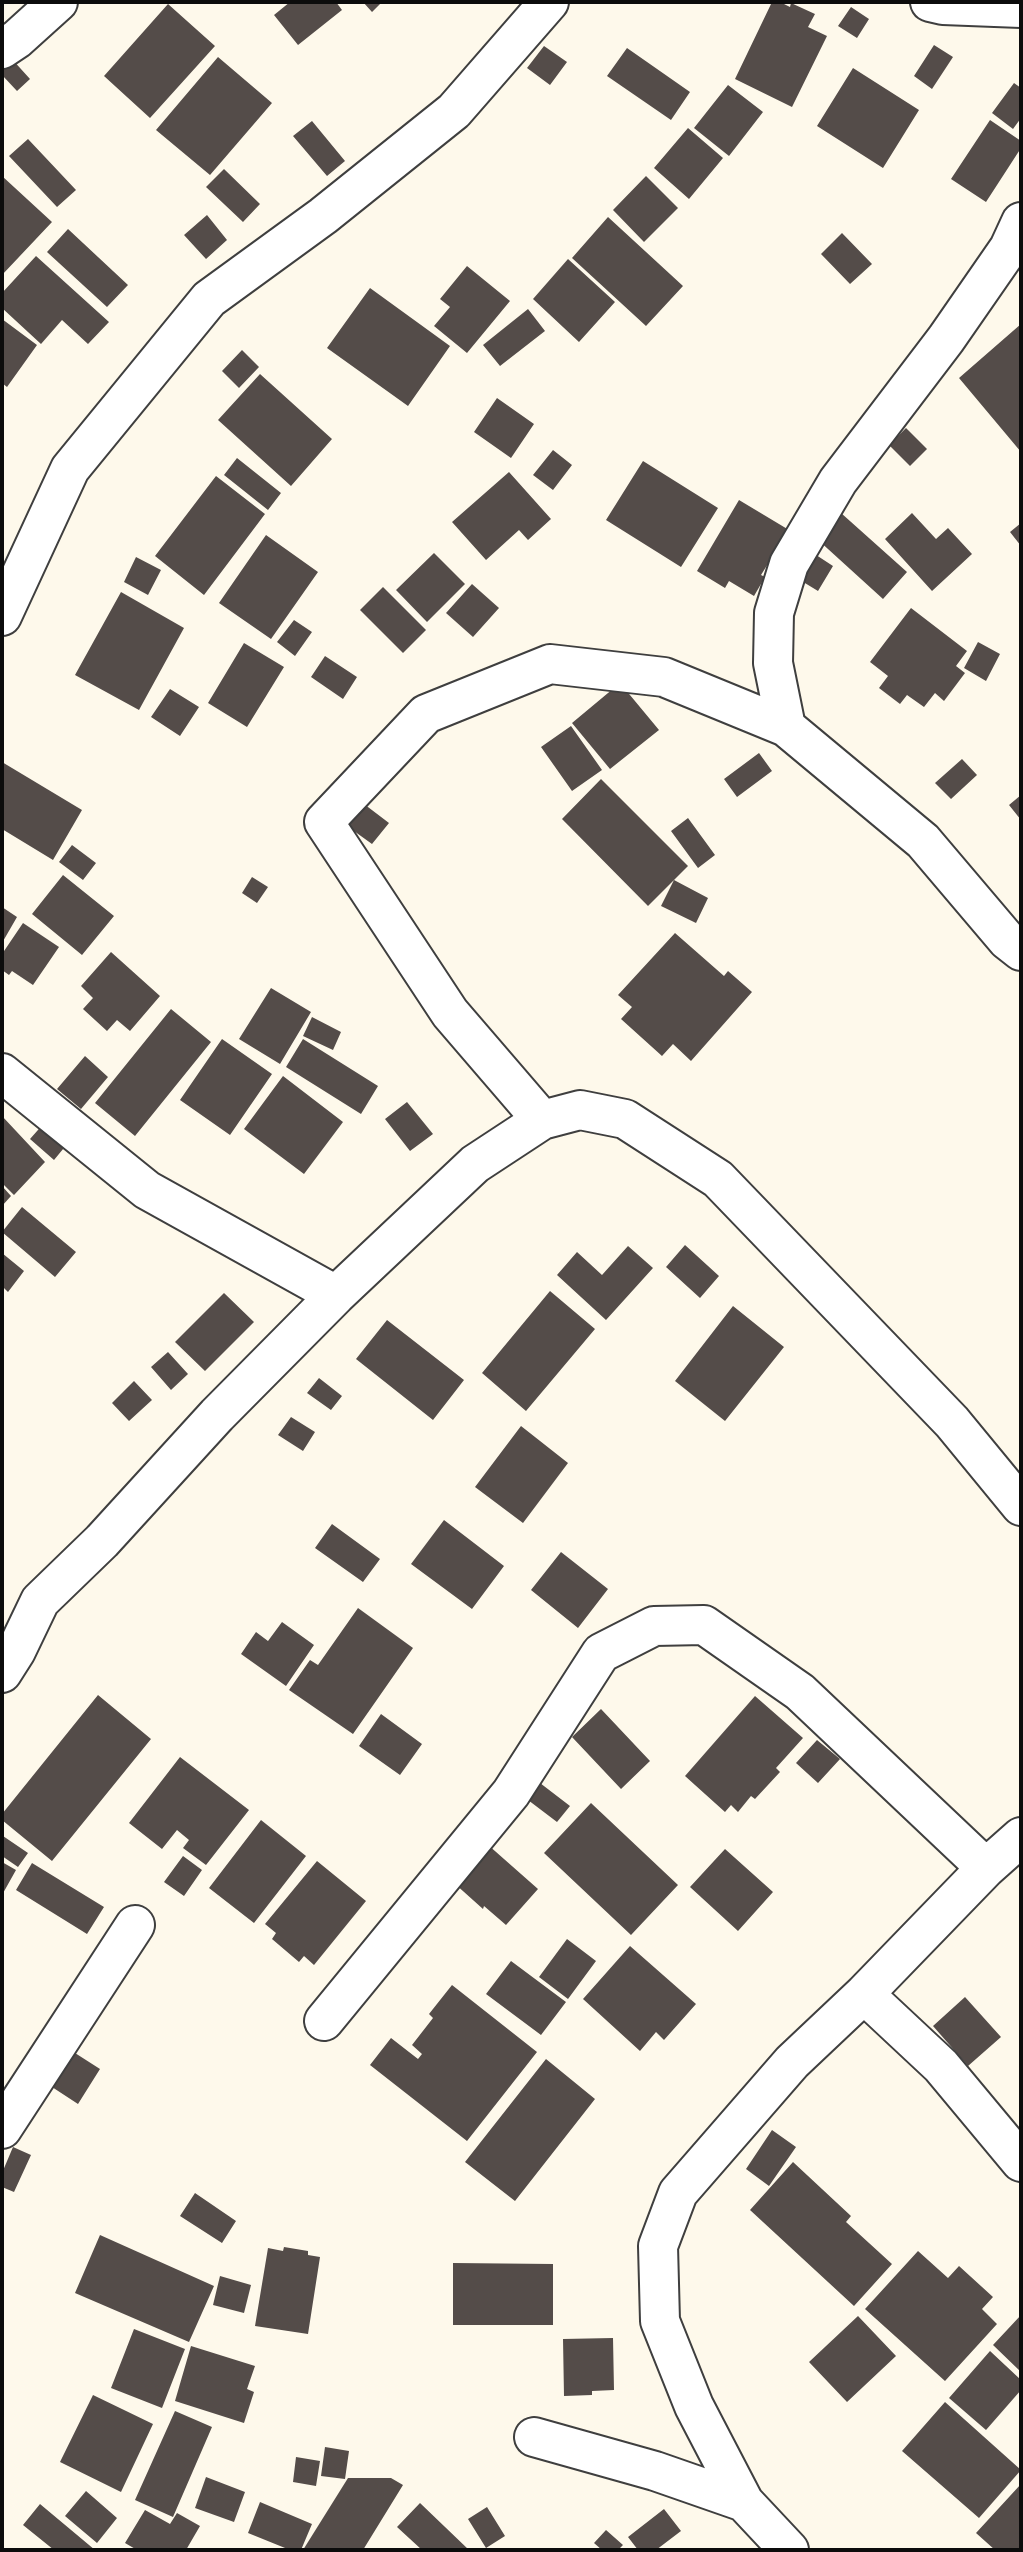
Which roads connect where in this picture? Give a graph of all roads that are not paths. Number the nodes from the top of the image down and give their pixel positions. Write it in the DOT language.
graph roads {
  1 [pos="58,2"];
  2 [pos="930,2"];
  3 [pos="538,4"];
  4 [pos="1021,8"];
  5 [pos="2,49"];
  6 [pos="1021,222"];
  7 [pos="2,615"];
  8 [pos="786,727"];
  9 [pos="1021,951"];
  10 [pos="2,1073"];
  11 [pos="542,1119"];
  12 [pos="336,1295"];
  13 [pos="1021,1506"];
  14 [pos="2,1673"];
  15 [pos="1021,1837"];
  16 [pos="986,1868"];
  17 [pos="135,1926"];
  18 [pos="864,1994"];
  19 [pos="324,2021"];
  20 [pos="2,2129"];
  21 [pos="1021,2162"];
  22 [pos="534,2437"];
  23 [pos="744,2502"];
  24 [pos="789,2550"];
  1 -- 5 [label="street"];
  2 -- 4 [label="street"];
  3 -- 7 [label="street"];
  6 -- 8 [label="street"];
  8 -- 9 [label="street"];
  8 -- 11 [label="street"];
  10 -- 12 [label="street"];
  11 -- 12 [label="street"];
  11 -- 13 [label="street"];
  12 -- 14 [label="street"];
  15 -- 16 [label="street"];
  16 -- 18 [label="street"];
  16 -- 19 [label="street"];
  17 -- 20 [label="street"];
  18 -- 21 [label="street"];
  18 -- 23 [label="street"];
  22 -- 23 [label="street"];
  23 -- 24 [label="street"];
}
